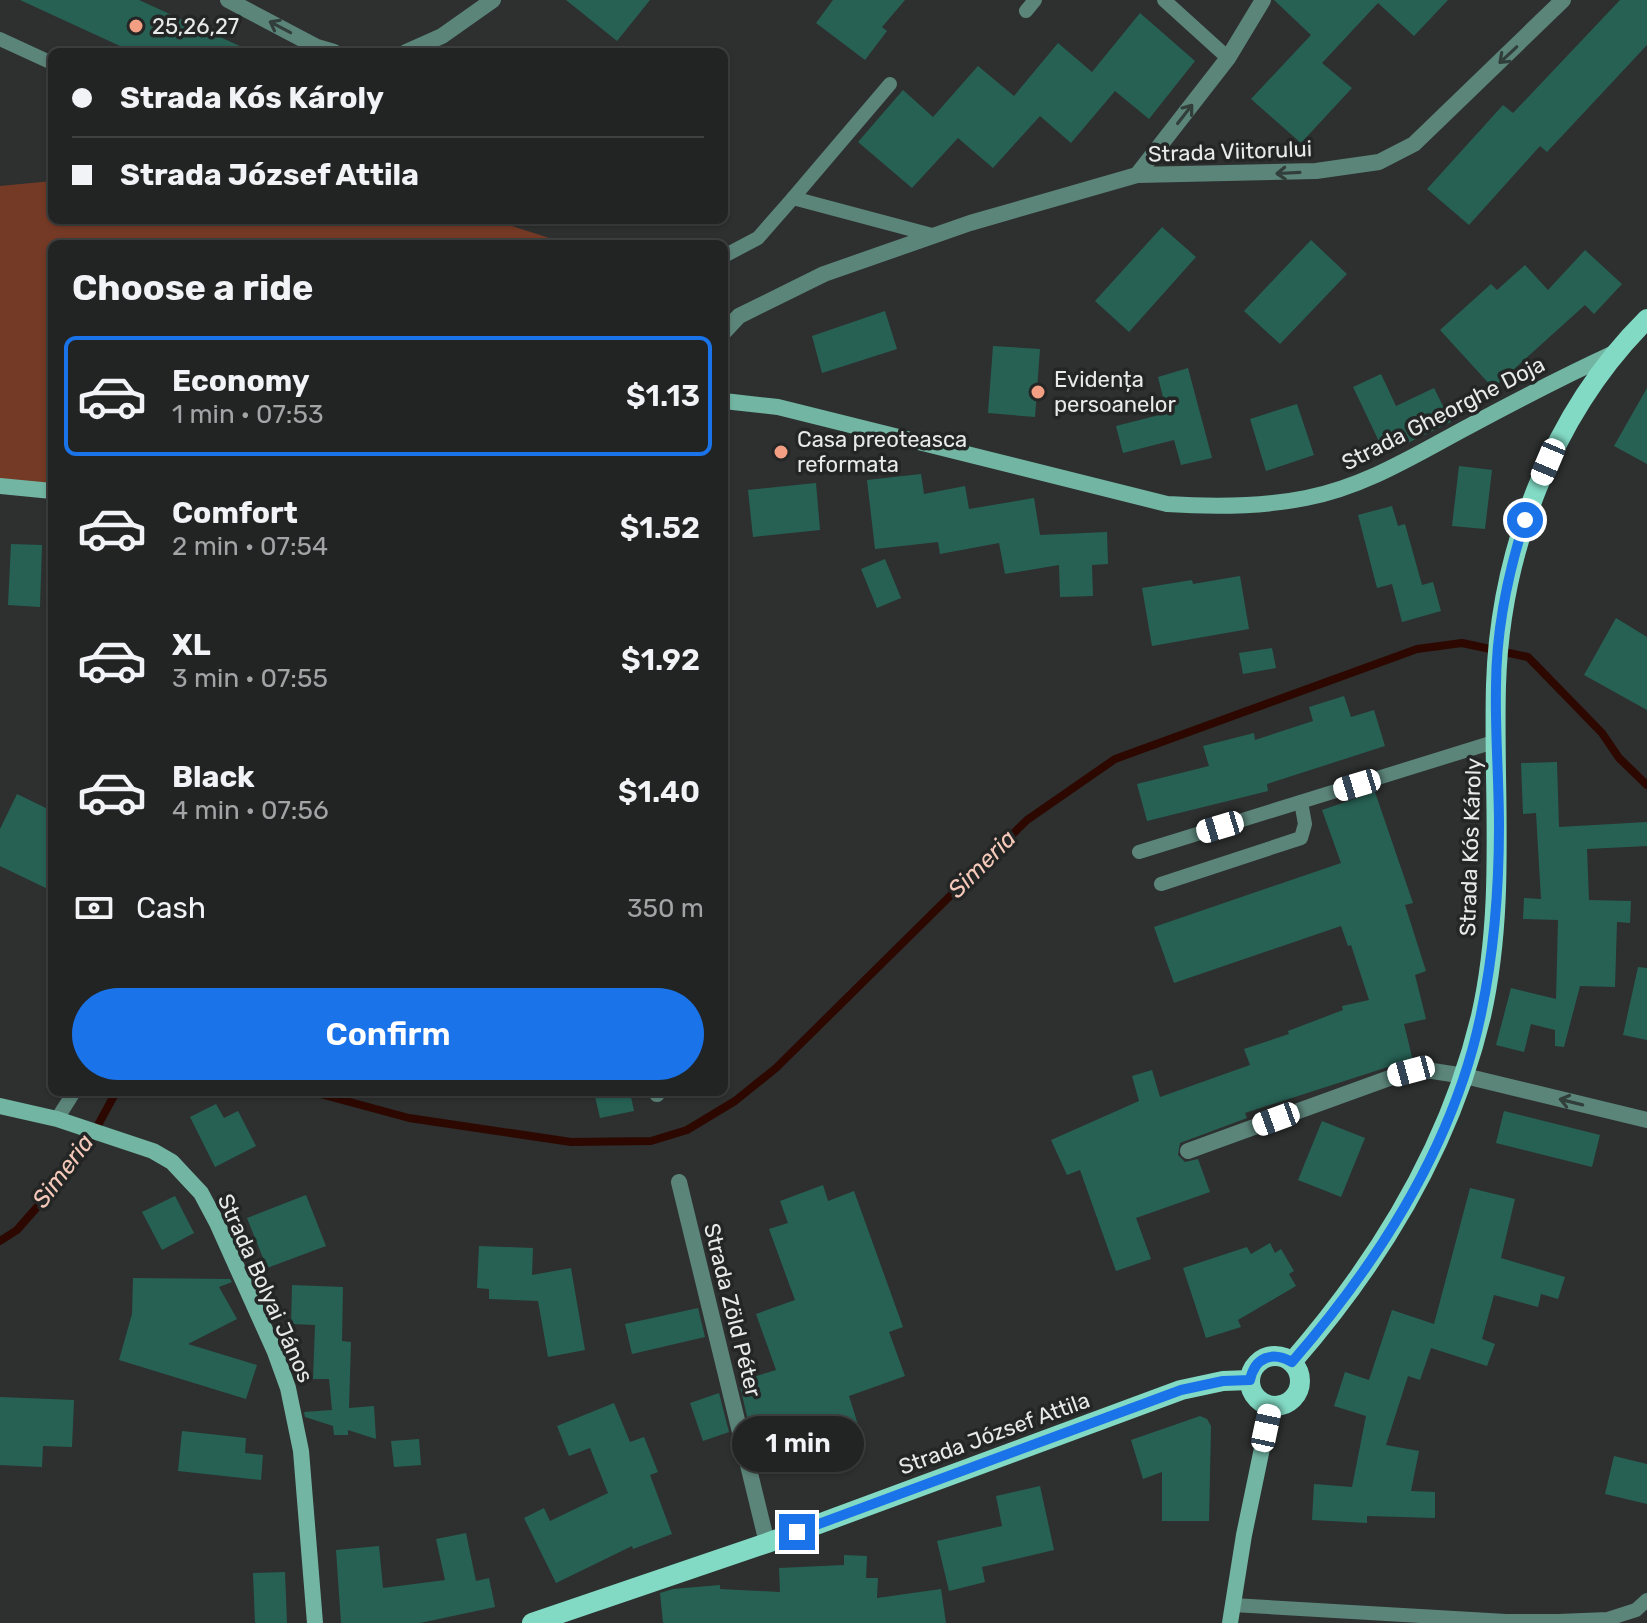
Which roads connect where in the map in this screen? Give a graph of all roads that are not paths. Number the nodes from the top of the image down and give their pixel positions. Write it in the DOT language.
graph roads {
  1 [pos="228,0"];
  2 [pos="493,0"];
  3 [pos="1164,0"];
  4 [pos="1263,0"];
  5 [pos="1563,0"];
  6 [pos="0,39"];
  7 [pos="320,48"];
  8 [pos="415,48"];
  9 [pos="1228,58"];
  10 [pos="48,61"];
  11 [pos="890,84"];
  12 [pos="1137,175"];
  13 [pos="793,198"];
  14 [pos="932,235"];
  15 [pos="728,254"];
  16 [pos="1647,319"];
  17 [pos="728,328"];
  18 [pos="1614,353"];
  19 [pos="728,401"];
  20 [pos="0,486"];
  21 [pos="48,491"];
  22 [pos="1497,741"];
  23 [pos="1301,802"];
  24 [pos="1139,852"];
  25 [pos="1161,884"];
  26 [pos="1465,1076"];
  27 [pos="71,1096"];
  28 [pos="0,1106"];
  29 [pos="57,1119"];
  30 [pos="1647,1120"];
  31 [pos="1188,1151"];
  32 [pos="679,1182"];
  33 [pos="1292,1362"];
  34 [pos="1250,1380"];
  35 [pos="1271,1405"];
  36 [pos="767,1543"];
  37 [pos="1647,1600"];
  38 [pos="1233,1605"];
  39 [pos="315,1623"];
  40 [pos="532,1623"];
  41 [pos="1230,1623"];
  7 -- 1 [label="street, one-way"];
  2 -- 8 [label="street"];
  3 -- 9 [label="lane"];
  4 -- 9 [label="street"];
  5 -- 12 [label="street, Strada Viitorului, one-way"];
  6 -- 10 [label="lane"];
  12 -- 9 [label="street, one-way"];
  11 -- 13 [label="lane"];
  12 -- 14 [label="street, Strada Viitorului"];
  13 -- 14 [label="lane"];
  13 -- 15 [label="lane"];
  14 -- 17 [label="street, Strada Viitorului"];
  16 -- 18 [label="main road, Strada Kós Károly"];
  18 -- 19 [label="street, Strada Gheorghe Doja"];
  18 -- 22 [label="main road, Strada Kós Károly"];
  20 -- 21 [label="street"];
  22 -- 23 [label="lane"];
  22 -- 26 [label="main road, Strada Kós Károly"];
  23 -- 24 [label="lane"];
  23 -- 25 [label="lane"];
  30 -- 26 [label="street, one-way"];
  26 -- 31 [label="street"];
  26 -- 33 [label="main road, Strada Kós Károly"];
  27 -- 29 [label="lane"];
  28 -- 29 [label="street, Strada Bolyai János"];
  29 -- 39 [label="street, Strada Bolyai János"];
  32 -- 36 [label="street, Strada Zöld Péter"];
  33 -- 34 [label="main road"];
  33 -- 35 [label="main road"];
  34 -- 35 [label="main road"];
  34 -- 36 [label="main road, Strada József Attila"];
  35 -- 38 [label="street"];
  36 -- 40 [label="main road, Strada József Attila"];
  37 -- 38 [label="lane"];
  38 -- 41 [label="street"];
}
